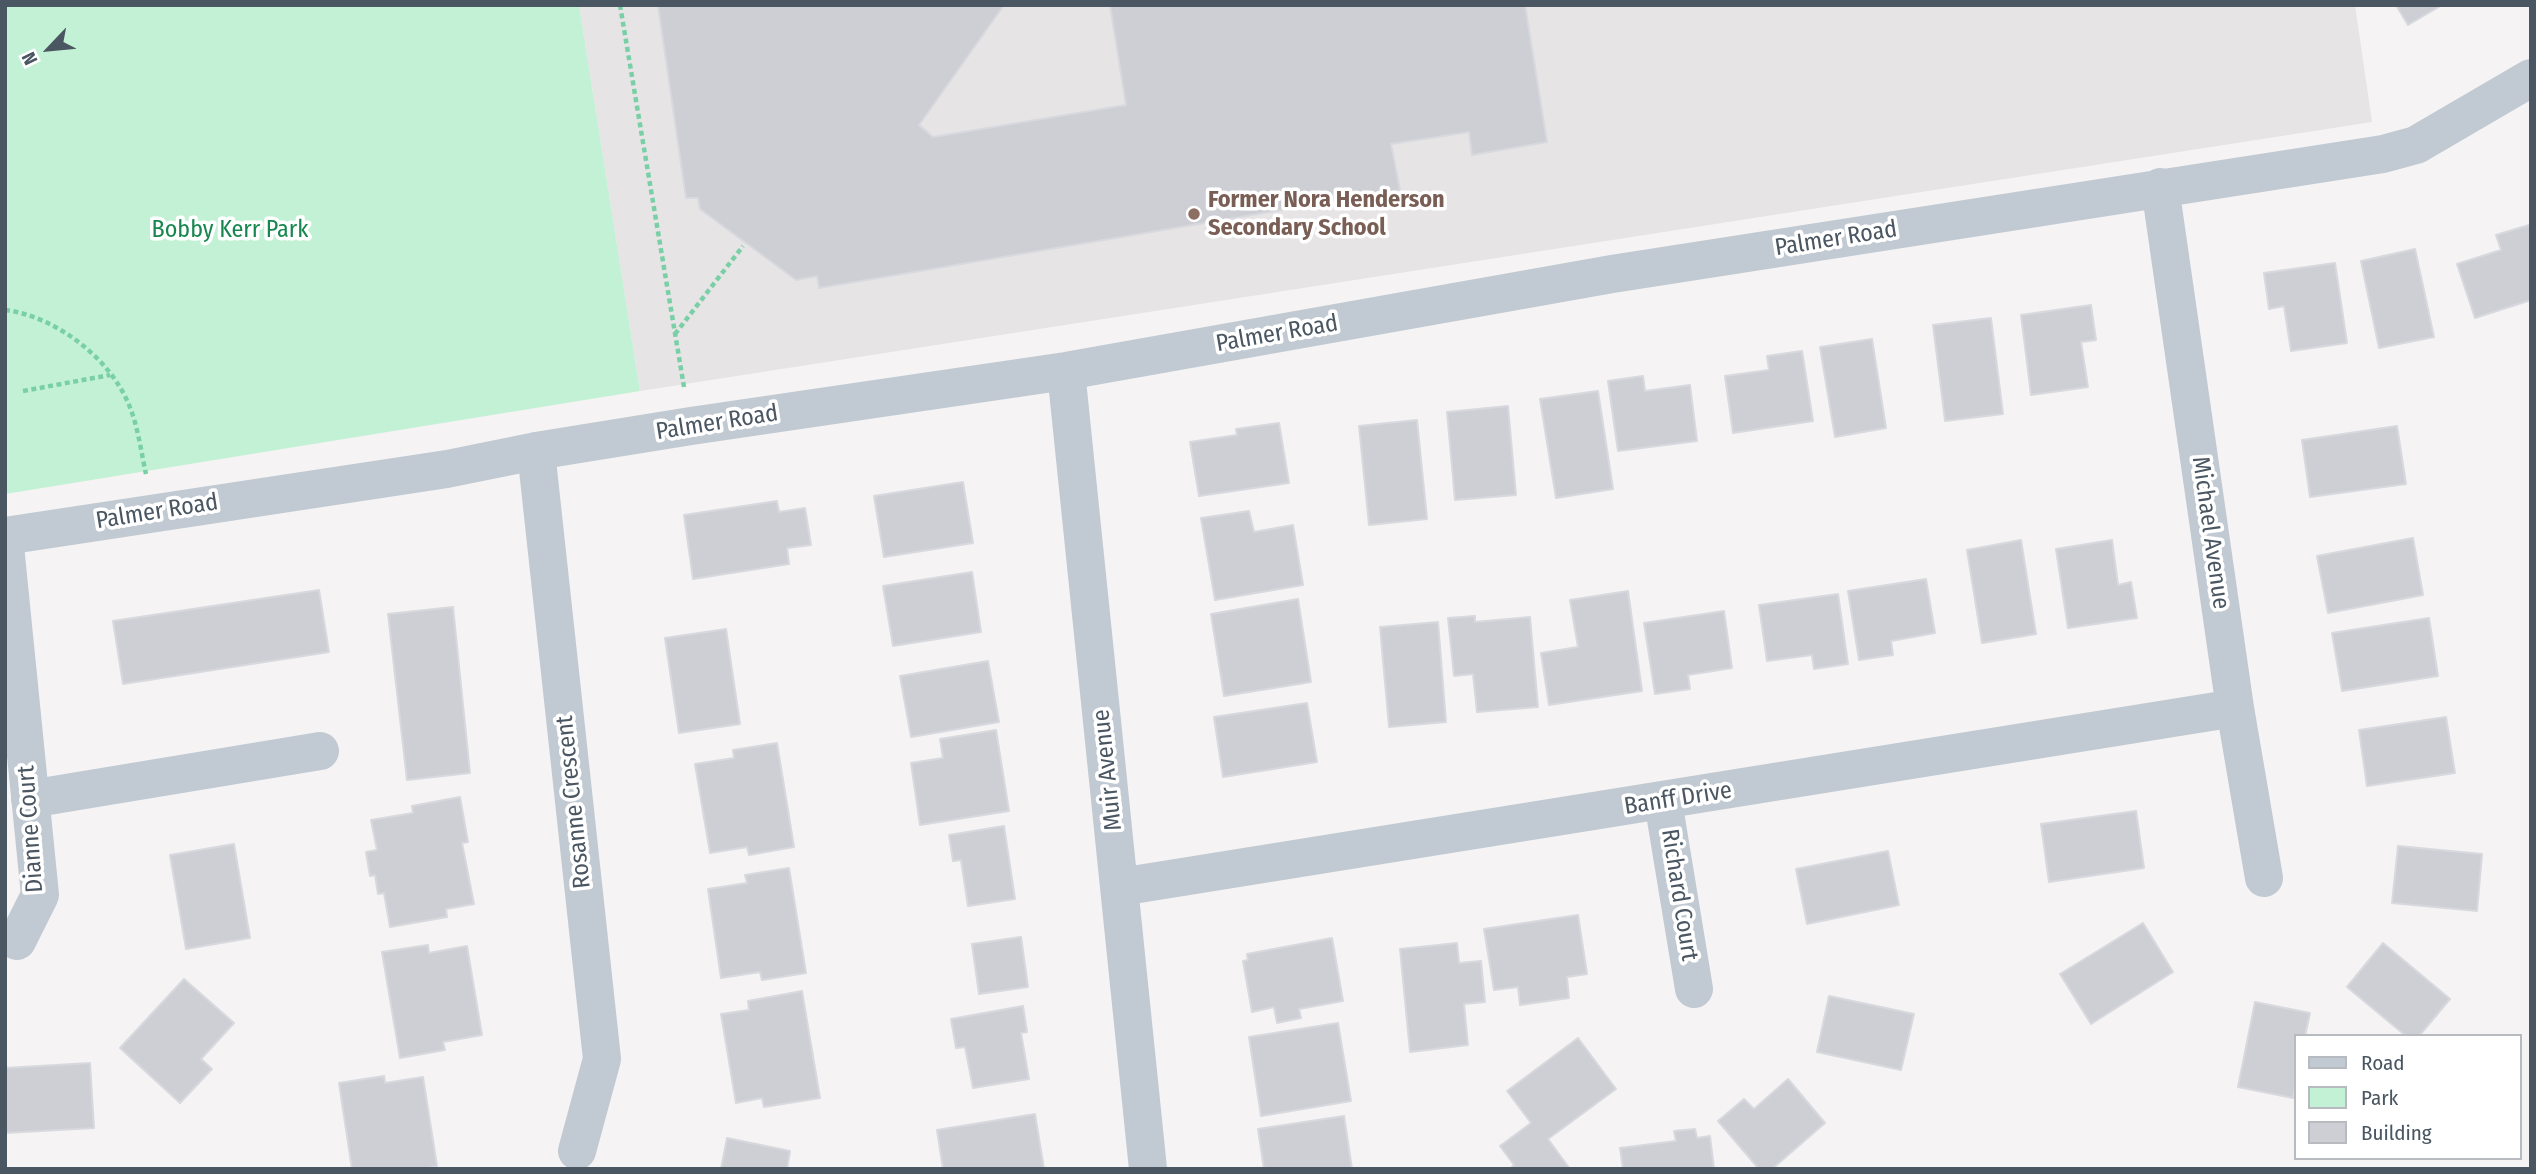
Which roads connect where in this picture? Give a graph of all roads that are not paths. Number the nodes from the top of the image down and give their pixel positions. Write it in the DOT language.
graph roads {
  1 [pos="2531,78"];
  2 [pos="2160,187"];
  3 [pos="1066,371"];
  4 [pos="536,451"];
  5 [pos="5,536"];
  6 [pos="5,546"];
  7 [pos="2235,708"];
  8 [pos="320,751"];
  9 [pos="30,799"];
  10 [pos="1663,801"];
  11 [pos="2264,878"];
  12 [pos="1120,887"];
  13 [pos="18,941"];
  14 [pos="1694,989"];
  15 [pos="577,1151"];
  16 [pos="1148,1169"];
  1 -- 2 [label="street, Palmer Road"];
  2 -- 3 [label="street, Palmer Road"];
  2 -- 7 [label="street, Michael Avenue"];
  3 -- 4 [label="street, Palmer Road"];
  3 -- 12 [label="street, Muir Avenue"];
  4 -- 5 [label="street, Palmer Road"];
  4 -- 15 [label="street, Rosanne Crescent"];
  6 -- 9 [label="street, Dianne Court"];
  7 -- 10 [label="street, Banff Drive"];
  7 -- 11 [label="street, Michael Avenue"];
  8 -- 9 [label="street"];
  9 -- 13 [label="street, Dianne Court"];
  10 -- 12 [label="street, Banff Drive"];
  10 -- 14 [label="street, Richard Court"];
  12 -- 16 [label="street, Muir Avenue"];
}
